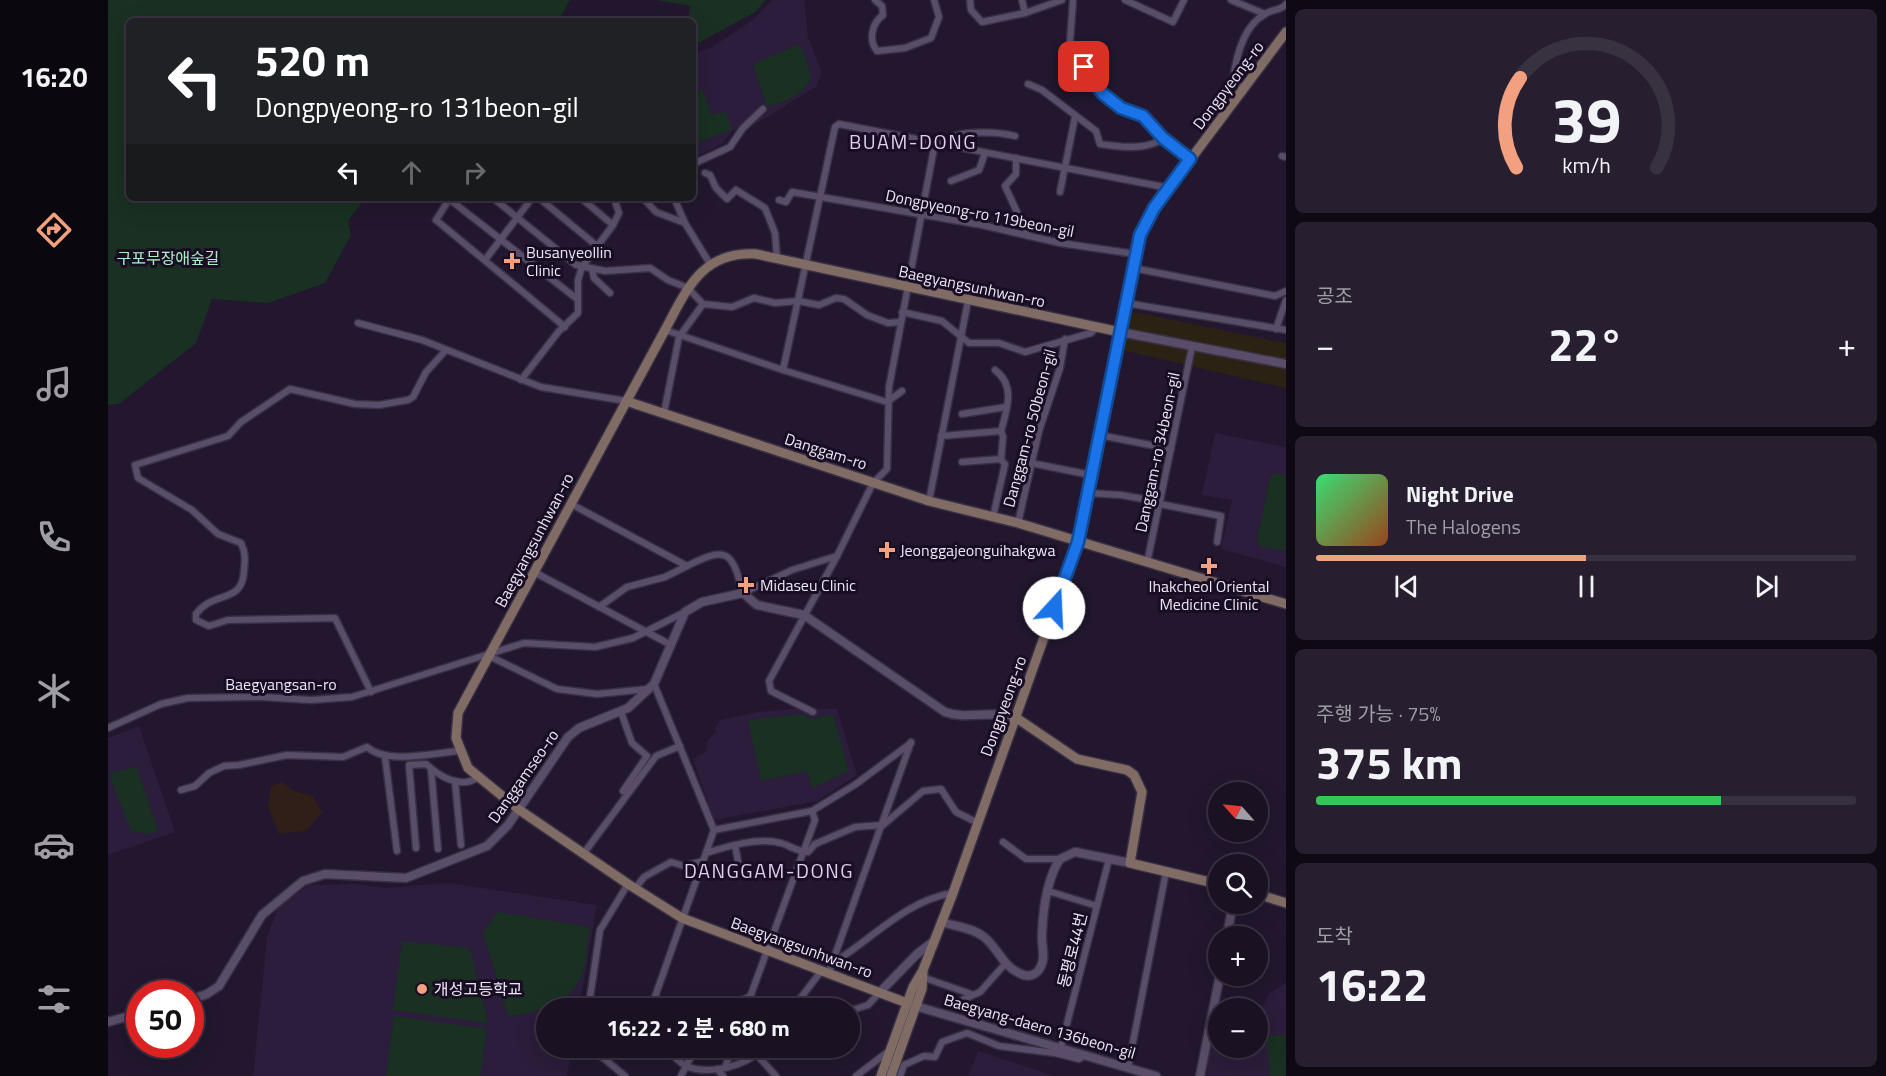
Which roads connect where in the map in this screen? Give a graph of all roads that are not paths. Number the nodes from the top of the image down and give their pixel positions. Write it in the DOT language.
graph roads {
  1 [pos="875,0"];
  2 [pos="934,0"];
  3 [pos="970,0"];
  4 [pos="1022,0"];
  5 [pos="1062,0"];
  6 [pos="1073,0"];
  7 [pos="1125,0"];
  8 [pos="1184,0"];
  9 [pos="1232,0"];
  10 [pos="1286,4"];
  11 [pos="1025,13"];
  12 [pos="1265,14"];
  13 [pos="1285,35"];
  14 [pos="1028,84"];
  15 [pos="1244,89"];
  16 [pos="763,109"];
  17 [pos="1075,117"];
  18 [pos="1014,136"];
  19 [pos="1163,138"];
  20 [pos="938,144"];
  21 [pos="985,153"];
  22 [pos="1017,158"];
  23 [pos="1190,159"];
  24 [pos="696,163"];
  25 [pos="1065,167"];
  26 [pos="705,173"];
  27 [pos="951,181"];
  28 [pos="1169,188"];
  29 [pos="1060,192"];
  30 [pos="819,198"];
  31 [pos="779,200"];
  32 [pos="447,201"];
  33 [pos="453,201"];
  34 [pos="497,201"];
  35 [pos="530,201"];
  36 [pos="543,201"];
  37 [pos="585,201"];
  38 [pos="615,201"];
  39 [pos="646,201"];
  40 [pos="675,201"];
  41 [pos="921,216"];
  42 [pos="518,219"];
  43 [pos="685,223"];
  44 [pos="614,225"];
  45 [pos="1028,236"];
  46 [pos="501,240"];
  47 [pos="597,246"];
  48 [pos="1135,254"];
  49 [pos="777,258"];
  50 [pos="485,260"];
  51 [pos="710,264"];
  52 [pos="806,265"];
  53 [pos="582,267"];
  54 [pos="1133,268"];
  55 [pos="592,269"];
  56 [pos="688,288"];
  57 [pos="907,288"];
  58 [pos="1286,291"];
  59 [pos="610,293"];
  60 [pos="577,299"];
  61 [pos="1286,300"];
  62 [pos="969,301"];
  63 [pos="798,302"];
  64 [pos="1126,303"];
  65 [pos="703,304"];
  66 [pos="902,312"];
  67 [pos="900,322"];
  68 [pos="358,323"];
  69 [pos="565,327"];
  70 [pos="1096,328"];
  71 [pos="1276,329"];
  72 [pos="665,330"];
  73 [pos="1286,330"];
  74 [pos="1120,333"];
  75 [pos="679,337"];
  76 [pos="961,339"];
  77 [pos="1065,339"];
  78 [pos="1192,347"];
  79 [pos="446,350"];
  80 [pos="1286,364"];
  81 [pos="783,370"];
  82 [pos="995,370"];
  83 [pos="521,380"];
  84 [pos="902,391"];
  85 [pos="626,400"];
  86 [pos="887,402"];
  87 [pos="1006,407"];
  88 [pos="664,413"];
  89 [pos="962,414"];
  90 [pos="1001,432"];
  91 [pos="1099,435"];
  92 [pos="941,436"];
  93 [pos="1171,449"];
  94 [pos="1001,459"];
  95 [pos="962,462"];
  96 [pos="1031,463"];
  97 [pos="1091,476"];
  98 [pos="873,483"];
  99 [pos="1087,494"];
  100 [pos="929,501"];
  101 [pos="1160,503"];
  102 [pos="571,504"];
  103 [pos="993,518"];
  104 [pos="1018,523"];
  105 [pos="1078,542"];
  106 [pos="1217,542"];
  107 [pos="837,556"];
  108 [pos="1147,563"];
  109 [pos="687,566"];
  110 [pos="534,572"];
  111 [pos="743,593"];
  112 [pos="1286,604"];
  113 [pos="599,607"];
  114 [pos="685,612"];
  115 [pos="804,615"];
  116 [pos="646,632"];
  117 [pos="671,645"];
  118 [pos="489,656"];
  119 [pos="651,686"];
  120 [pos="370,692"];
  121 [pos="621,712"];
  122 [pos="813,712"];
  123 [pos="1015,717"];
  124 [pos="108,728"];
  125 [pos="680,746"];
  126 [pos="459,751"];
  127 [pos="385,757"];
  128 [pos="431,769"];
  129 [pos="478,777"];
  130 [pos="455,780"];
  131 [pos="181,790"];
  132 [pos="623,791"];
  133 [pos="518,809"];
  134 [pos="812,811"];
  135 [pos="978,823"];
  136 [pos="881,826"];
  137 [pos="714,830"];
  138 [pos="1003,842"];
  139 [pos="461,844"];
  140 [pos="735,844"];
  141 [pos="416,848"];
  142 [pos="438,849"];
  143 [pos="398,850"];
  144 [pos="804,852"];
  145 [pos="584,853"];
  146 [pos="706,853"];
  147 [pos="1060,859"];
  148 [pos="1109,859"];
  149 [pos="703,861"];
  150 [pos="1130,863"];
  151 [pos="1166,872"];
  152 [pos="735,873"];
  153 [pos="1208,882"];
  154 [pos="632,886"];
  155 [pos="1048,891"];
  156 [pos="953,893"];
  157 [pos="1268,897"];
  158 [pos="1286,903"];
  159 [pos="1097,906"];
  160 [pos="682,918"];
  161 [pos="941,922"];
  162 [pos="934,941"];
  163 [pos="767,950"];
  164 [pos="1005,964"];
  165 [pos="828,968"];
  166 [pos="923,973"];
  167 [pos="1218,986"];
  168 [pos="880,992"];
  169 [pos="971,994"];
  170 [pos="204,995"];
  171 [pos="751,996"];
  172 [pos="590,998"];
  173 [pos="654,998"];
  174 [pos="746,998"];
  175 [pos="802,998"];
  176 [pos="911,1004"];
  177 [pos="860,1008"];
  178 [pos="126,1017"];
  179 [pos="108,1022"];
  180 [pos="980,1023"];
  181 [pos="1061,1047"];
  182 [pos="889,1051"];
  183 [pos="1086,1055"];
  184 [pos="603,1058"];
  185 [pos="678,1058"];
  186 [pos="692,1058"];
  187 [pos="728,1058"];
  188 [pos="747,1058"];
  189 [pos="760,1058"];
  190 [pos="688,1067"];
  191 [pos="725,1068"];
  192 [pos="1128,1068"];
  193 [pos="717,1069"];
  194 [pos="626,1076"];
  195 [pos="681,1076"];
  196 [pos="723,1076"];
  197 [pos="776,1076"];
  198 [pos="856,1076"];
  199 [pos="881,1076"];
  200 [pos="891,1076"];
  201 [pos="900,1076"];
  202 [pos="1156,1076"];
  203 [pos="1200,1076"];
  1 -- 2 [label="street"];
  3 -- 11 [label="street"];
  4 -- 11 [label="street"];
  5 -- 11 [label="street"];
  6 -- 19 [label="street"];
  7 -- 8 [label="street"];
  9 -- 12 [label="street"];
  10 -- 12 [label="street"];
  12 -- 15 [label="street"];
  13 -- 15 [label="main road, Dongpyeong-ro"];
  14 -- 17 [label="street"];
  15 -- 23 [label="main road, Dongpyeong-ro"];
  16 -- 24 [label="street"];
  17 -- 19 [label="street"];
  17 -- 25 [label="street"];
  18 -- 20 [label="street"];
  19 -- 23 [label="street"];
  20 -- 21 [label="street"];
  20 -- 30 [label="street"];
  20 -- 41 [label="street"];
  21 -- 22 [label="street"];
  21 -- 27 [label="street"];
  22 -- 25 [label="street"];
  22 -- 45 [label="street"];
  23 -- 28 [label="main road, Dongpyeong-ro"];
  25 -- 28 [label="street"];
  25 -- 29 [label="street"];
  26 -- 49 [label="street"];
  28 -- 48 [label="main road, Dongpyeong-ro"];
  30 -- 31 [label="street, Dongpyeong-ro 119beon-gil"];
  30 -- 41 [label="street, Dongpyeong-ro 119beon-gil"];
  30 -- 52 [label="street"];
  32 -- 50 [label="street"];
  33 -- 46 [label="street"];
  34 -- 42 [label="street"];
  35 -- 42 [label="street"];
  36 -- 47 [label="street"];
  37 -- 44 [label="street"];
  38 -- 44 [label="street"];
  39 -- 43 [label="street"];
  40 -- 43 [label="street"];
  41 -- 45 [label="street, Dongpyeong-ro 119beon-gil"];
  41 -- 57 [label="street"];
  42 -- 46 [label="street"];
  42 -- 53 [label="street"];
  43 -- 51 [label="street"];
  44 -- 47 [label="street"];
  45 -- 48 [label="street, Dongpyeong-ro 119beon-gil"];
  46 -- 50 [label="street"];
  46 -- 60 [label="street"];
  47 -- 53 [label="street"];
  48 -- 54 [label="main road, Dongpyeong-ro"];
  49 -- 51 [label="main road, Baegyangsunhwan-ro"];
  49 -- 52 [label="main road, Baegyangsunhwan-ro"];
  50 -- 69 [label="street"];
  51 -- 56 [label="main road, Baegyangsunhwan-ro"];
  52 -- 57 [label="main road, Baegyangsunhwan-ro"];
  52 -- 63 [label="street"];
  53 -- 55 [label="street"];
  53 -- 60 [label="street"];
  54 -- 58 [label="street"];
  54 -- 64 [label="main road, Dongpyeong-ro"];
  55 -- 56 [label="street"];
  55 -- 59 [label="street"];
  56 -- 65 [label="street"];
  56 -- 72 [label="main road, Baegyangsunhwan-ro"];
  57 -- 62 [label="main road, Baegyangsunhwan-ro"];
  57 -- 66 [label="street"];
  60 -- 69 [label="street"];
  61 -- 71 [label="street"];
  62 -- 70 [label="main road, Baegyangsunhwan-ro"];
  62 -- 76 [label="street"];
  63 -- 65 [label="street"];
  63 -- 67 [label="street"];
  63 -- 81 [label="street"];
  64 -- 71 [label="street"];
  64 -- 74 [label="main road, Dongpyeong-ro"];
  65 -- 75 [label="street"];
  66 -- 67 [label="street"];
  66 -- 76 [label="street"];
  67 -- 86 [label="street"];
  68 -- 79 [label="street, Danggam-ro"];
  69 -- 83 [label="street"];
  70 -- 74 [label="main road, Baegyangsunhwan-ro"];
  70 -- 77 [label="street"];
  71 -- 73 [label="street"];
  72 -- 75 [label="street"];
  72 -- 85 [label="main road, Baegyangsunhwan-ro"];
  74 -- 78 [label="street"];
  74 -- 91 [label="main road, Dongpyeong-ro"];
  75 -- 81 [label="street"];
  75 -- 88 [label="street"];
  76 -- 77 [label="street"];
  76 -- 92 [label="street"];
  77 -- 96 [label="street, Danggam-ro 50beon-gil"];
  78 -- 80 [label="street"];
  78 -- 93 [label="street, Danggam-ro 34beon-gil"];
  79 -- 83 [label="street, Danggam-ro"];
  79 -- 120 [label="street"];
  81 -- 86 [label="street"];
  82 -- 87 [label="street"];
  83 -- 85 [label="street, Danggam-ro"];
  84 -- 86 [label="street"];
  85 -- 88 [label="main road, Danggam-ro"];
  85 -- 102 [label="main road, Baegyangsunhwan-ro"];
  86 -- 98 [label="street"];
  87 -- 89 [label="street"];
  87 -- 90 [label="street"];
  88 -- 98 [label="main road, Danggam-ro"];
  90 -- 92 [label="street"];
  90 -- 94 [label="street"];
  91 -- 93 [label="street"];
  91 -- 97 [label="main road, Dongpyeong-ro"];
  92 -- 100 [label="street"];
  93 -- 101 [label="street, Danggam-ro 34beon-gil"];
  94 -- 95 [label="street"];
  94 -- 103 [label="street"];
  96 -- 97 [label="street"];
  96 -- 104 [label="street, Danggam-ro 50beon-gil"];
  97 -- 99 [label="main road, Dongpyeong-ro"];
  98 -- 100 [label="main road, Danggam-ro"];
  98 -- 107 [label="street"];
  99 -- 101 [label="street"];
  99 -- 105 [label="main road, Dongpyeong-ro"];
  100 -- 103 [label="main road, Danggam-ro"];
  101 -- 106 [label="street"];
  101 -- 108 [label="street, Danggam-ro 34beon-gil"];
  102 -- 109 [label="street"];
  102 -- 110 [label="main road, Baegyangsunhwan-ro"];
  103 -- 104 [label="main road, Danggam-ro"];
  104 -- 105 [label="main road, Danggam-ro"];
  105 -- 108 [label="main road, Danggam-ro"];
  105 -- 123 [label="main road, Dongpyeong-ro"];
  107 -- 111 [label="street"];
  107 -- 115 [label="street"];
  108 -- 112 [label="main road, Danggam-ro"];
  109 -- 111 [label="street"];
  109 -- 113 [label="street"];
  110 -- 113 [label="street"];
  110 -- 118 [label="main road, Baegyangsunhwan-ro"];
  111 -- 114 [label="street"];
  111 -- 115 [label="street"];
  113 -- 116 [label="street"];
  114 -- 116 [label="street, Baegyangsan-ro"];
  114 -- 117 [label="street, Danggamseo-ro"];
  115 -- 122 [label="street"];
  115 -- 123 [label="street"];
  116 -- 117 [label="street"];
  116 -- 118 [label="street, Baegyangsan-ro"];
  117 -- 119 [label="street, Danggamseo-ro"];
  118 -- 119 [label="street"];
  118 -- 120 [label="street, Baegyangsan-ro"];
  118 -- 126 [label="main road, Baegyangsunhwan-ro"];
  119 -- 121 [label="street, Danggamseo-ro"];
  119 -- 125 [label="street"];
  120 -- 124 [label="street, Baegyangsan-ro"];
  121 -- 132 [label="street"];
  121 -- 133 [label="street, Danggamseo-ro"];
  123 -- 135 [label="main road, Dongpyeong-ro"];
  123 -- 150 [label="main road"];
  125 -- 137 [label="street"];
  125 -- 145 [label="street"];
  126 -- 127 [label="street"];
  126 -- 129 [label="main road, Baegyangsunhwan-ro"];
  127 -- 131 [label="street"];
  127 -- 143 [label="street"];
  128 -- 130 [label="street"];
  128 -- 141 [label="street"];
  128 -- 142 [label="street"];
  129 -- 130 [label="street"];
  129 -- 133 [label="main road, Baegyangsunhwan-ro"];
  130 -- 139 [label="street"];
  133 -- 145 [label="main road, Baegyangsunhwan-ro"];
  133 -- 170 [label="street, Danggamseo-ro"];
  134 -- 136 [label="street"];
  134 -- 137 [label="street"];
  134 -- 144 [label="street"];
  135 -- 136 [label="street"];
  135 -- 156 [label="main road, Dongpyeong-ro"];
  136 -- 144 [label="street"];
  136 -- 165 [label="street"];
  137 -- 146 [label="street"];
  138 -- 147 [label="street"];
  140 -- 144 [label="street"];
  140 -- 146 [label="street"];
  140 -- 152 [label="street"];
  144 -- 163 [label="street"];
  145 -- 154 [label="main road, Baegyangsunhwan-ro"];
  146 -- 149 [label="street"];
  147 -- 148 [label="street"];
  147 -- 155 [label="street"];
  148 -- 150 [label="street"];
  148 -- 159 [label="street, 동평로44번"];
  149 -- 154 [label="street"];
  149 -- 160 [label="street"];
  150 -- 151 [label="main road"];
  151 -- 153 [label="main road"];
  151 -- 192 [label="street"];
  154 -- 160 [label="main road, Baegyangsunhwan-ro"];
  154 -- 172 [label="street"];
  155 -- 159 [label="street"];
  155 -- 164 [label="street"];
  156 -- 161 [label="main road, Dongpyeong-ro"];
  156 -- 165 [label="street"];
  157 -- 158 [label="main road"];
  159 -- 181 [label="street, 동평로44번"];
  160 -- 163 [label="main road, Baegyangsunhwan-ro"];
  160 -- 173 [label="street"];
  161 -- 162 [label="main road, Dongpyeong-ro"];
  161 -- 164 [label="street"];
  162 -- 166 [label="main road, Dongpyeong-ro"];
  162 -- 168 [label="street"];
  163 -- 165 [label="main road, Baegyangsunhwan-ro"];
  163 -- 171 [label="street"];
  164 -- 169 [label="street"];
  165 -- 168 [label="main road, Baegyangsunhwan-ro"];
  165 -- 175 [label="street"];
  166 -- 169 [label="street"];
  166 -- 176 [label="main road, Dongpyeong-ro"];
  167 -- 203 [label="street"];
  168 -- 176 [label="main road, Baegyangsunhwan-ro"];
  168 -- 177 [label="street"];
  169 -- 180 [label="street"];
  171 -- 174 [label="street"];
  176 -- 180 [label="street, Baegyang-daero 136beon-gil"];
  176 -- 182 [label="main road, Dongpyeong-ro"];
  176 -- 200 [label="main road, Dongpyeong-ro"];
  178 -- 179 [label="street"];
  180 -- 181 [label="street, Baegyang-daero 136beon-gil"];
  181 -- 183 [label="street, Baegyang-daero 136beon-gil"];
  182 -- 198 [label="street"];
  182 -- 199 [label="main road, Dongpyeong-ro"];
  183 -- 192 [label="street, Baegyang-daero 136beon-gil"];
  183 -- 201 [label="street"];
  184 -- 194 [label="street"];
  185 -- 190 [label="street"];
  186 -- 190 [label="street"];
  187 -- 191 [label="street"];
  188 -- 191 [label="street"];
  189 -- 197 [label="street"];
  190 -- 193 [label="street"];
  190 -- 195 [label="street"];
  191 -- 193 [label="street"];
  192 -- 202 [label="street, Baegyang-daero 136beon-gil"];
  193 -- 196 [label="street"];
}
